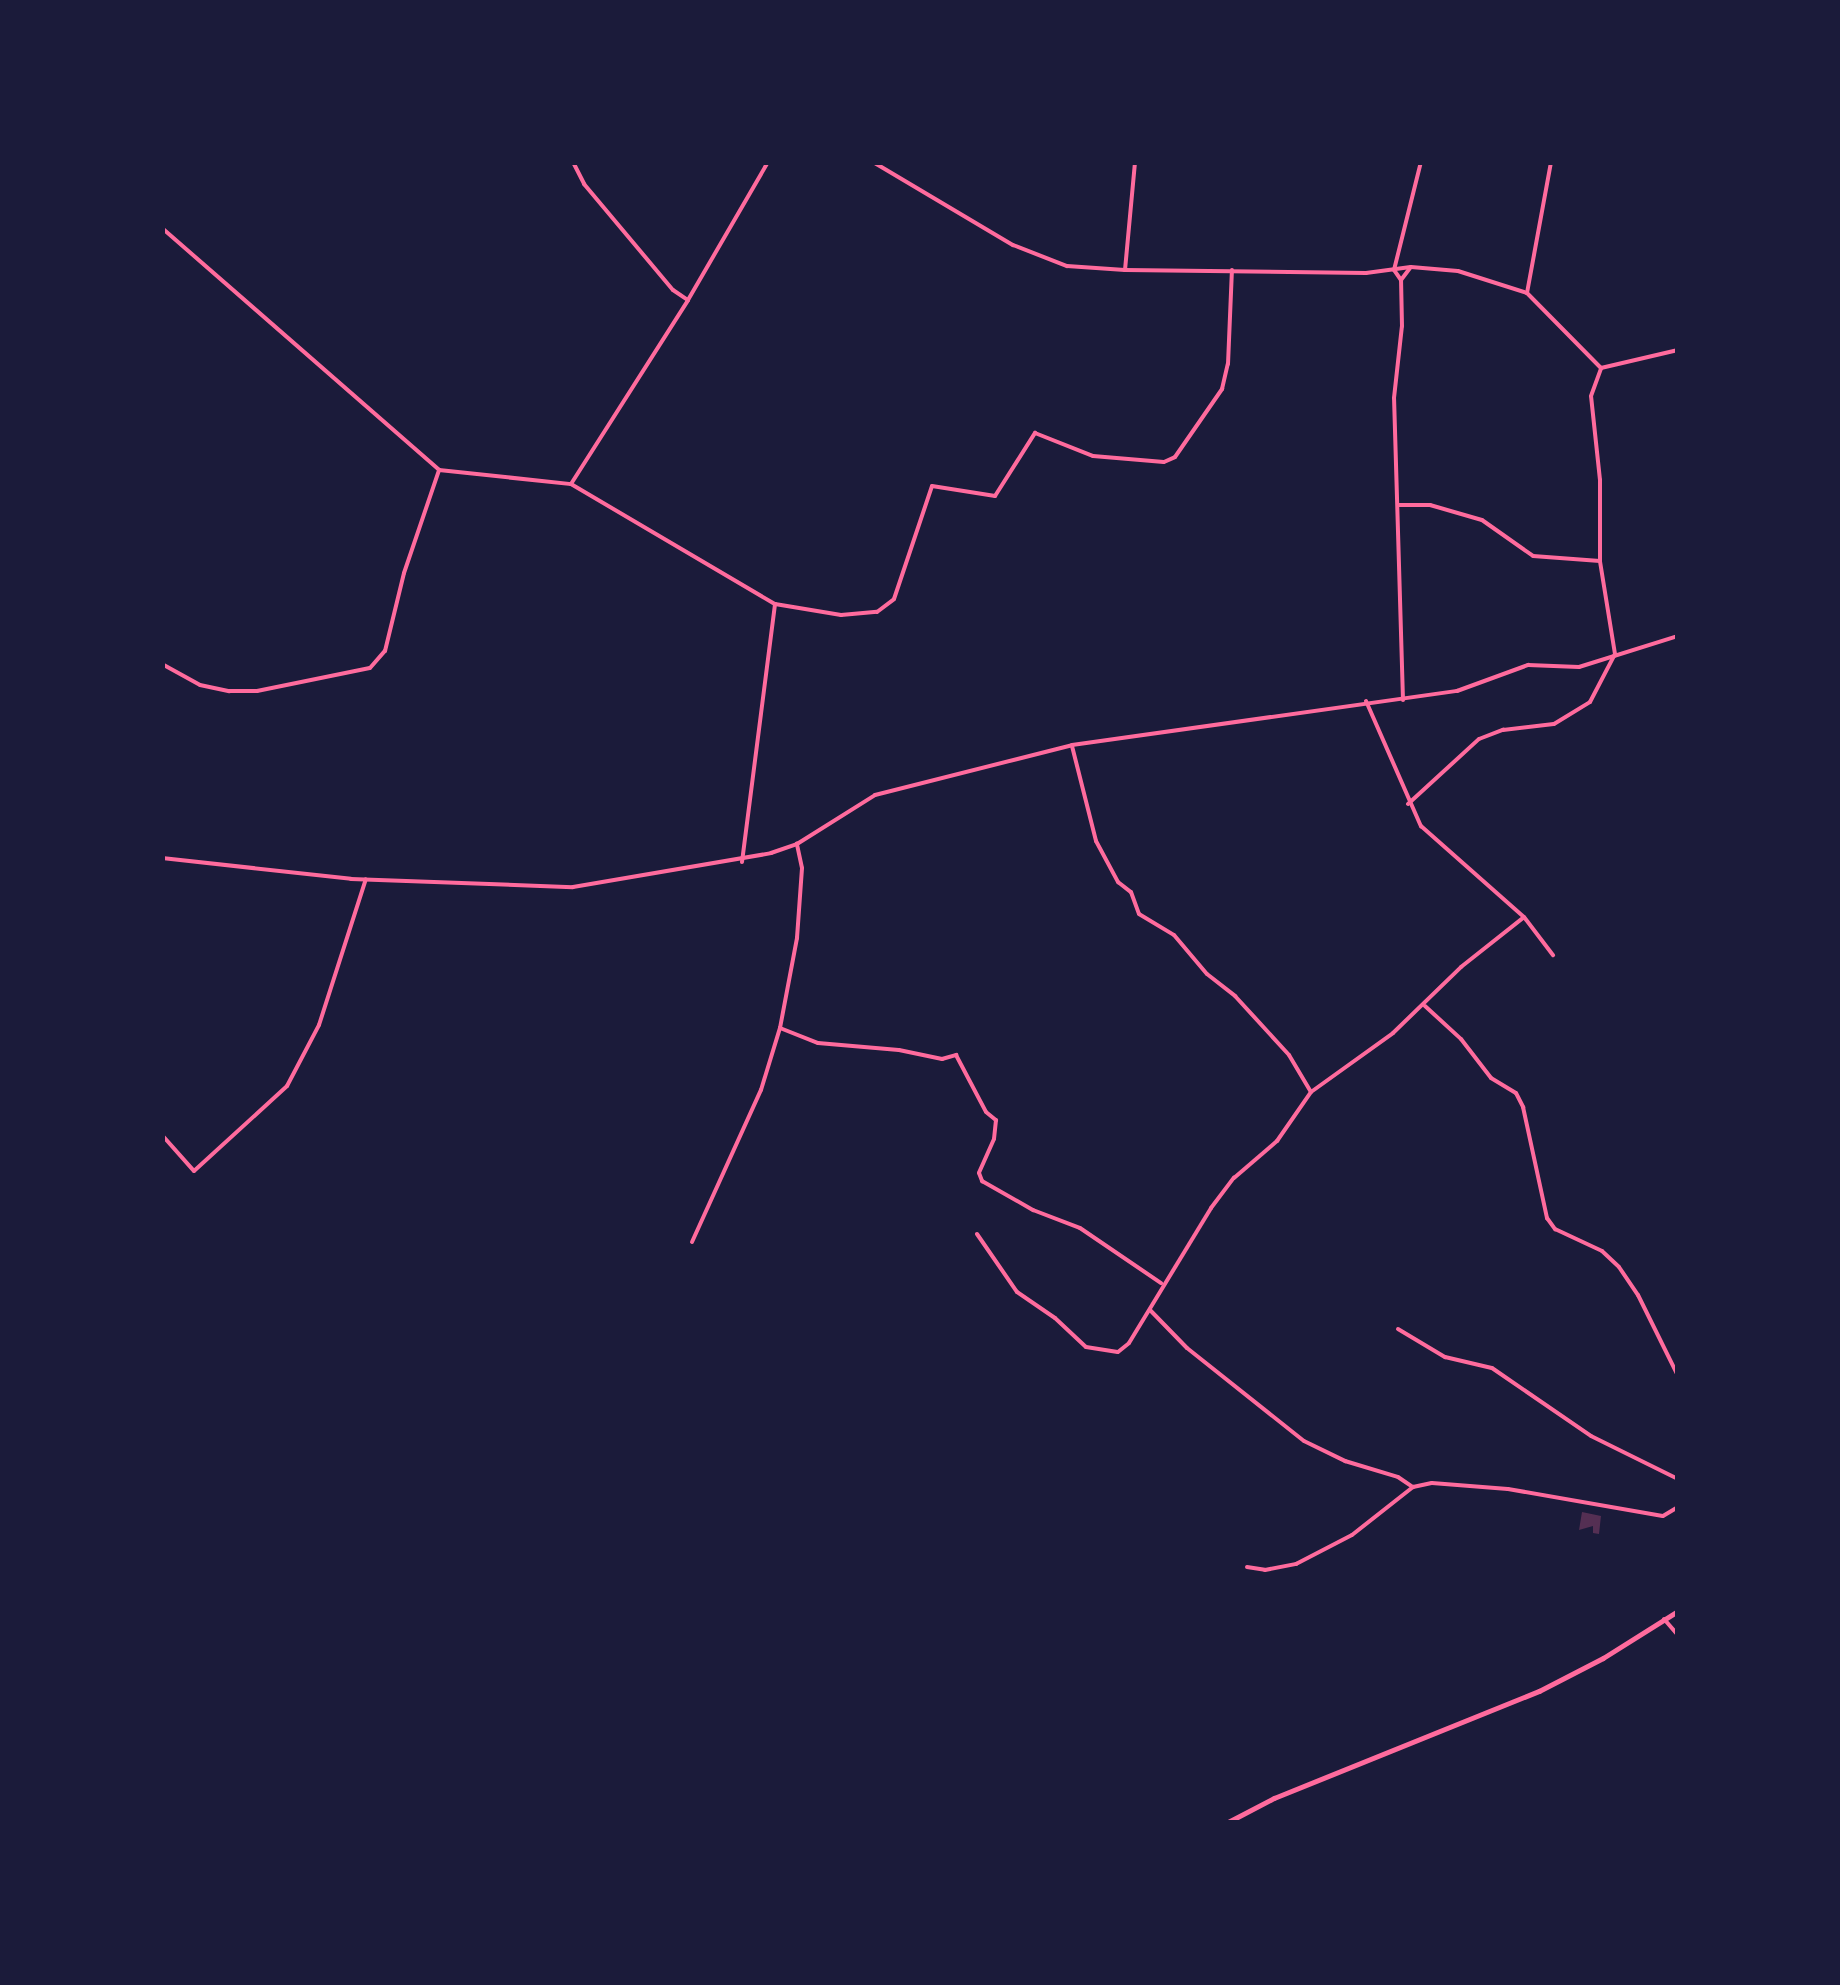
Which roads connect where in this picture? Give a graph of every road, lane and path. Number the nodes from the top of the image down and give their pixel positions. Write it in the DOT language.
graph roads {
  1 [pos="573,162"];
  2 [pos="768,162"];
  3 [pos="873,162"];
  4 [pos="1134,162"];
  5 [pos="1421,162"];
  6 [pos="1551,162"];
  7 [pos="162,228"];
  8 [pos="1410,266"];
  9 [pos="1126,270"];
  10 [pos="1232,270"];
  11 [pos="1394,270"];
  12 [pos="1401,280"];
  13 [pos="1527,293"];
  14 [pos="688,300"];
  15 [pos="1678,350"];
  16 [pos="1602,368"];
  17 [pos="439,470"];
  18 [pos="571,484"];
  19 [pos="1399,505"];
  20 [pos="1600,562"];
  21 [pos="775,604"];
  22 [pos="1678,636"];
  23 [pos="1615,654"];
  24 [pos="162,664"];
  25 [pos="1403,700"];
  26 [pos="1366,701"];
  27 [pos="1072,745"];
  28 [pos="1408,804"];
  29 [pos="798,844"];
  30 [pos="162,858"];
  31 [pos="742,862"];
  32 [pos="366,880"];
  33 [pos="1524,916"];
  34 [pos="1553,955"];
  35 [pos="1424,1005"];
  36 [pos="780,1028"];
  37 [pos="1311,1092"];
  38 [pos="162,1135"];
  39 [pos="977,1234"];
  40 [pos="692,1242"];
  41 [pos="1162,1284"];
  42 [pos="1150,1310"];
  43 [pos="1398,1330"];
  44 [pos="1678,1376"];
  45 [pos="1678,1478"];
  46 [pos="1412,1487"];
  47 [pos="1678,1507"];
  48 [pos="1246,1567"];
  49 [pos="1678,1611"];
  50 [pos="1664,1619"];
  51 [pos="1678,1635"];
  52 [pos="1228,1822"];
  1 -- 14 [label="street"];
  2 -- 14 [label="street"];
  3 -- 9 [label="street"];
  4 -- 9 [label="street"];
  5 -- 11 [label="street"];
  6 -- 13 [label="street"];
  7 -- 17 [label="street"];
  8 -- 11 [label="street"];
  8 -- 12 [label="street"];
  8 -- 13 [label="street"];
  9 -- 10 [label="street"];
  10 -- 11 [label="street"];
  10 -- 21 [label="street"];
  11 -- 12 [label="street"];
  12 -- 19 [label="street"];
  13 -- 16 [label="street"];
  14 -- 18 [label="street"];
  15 -- 16 [label="street"];
  16 -- 20 [label="street"];
  17 -- 18 [label="street"];
  17 -- 24 [label="street"];
  18 -- 21 [label="street"];
  19 -- 20 [label="street"];
  19 -- 25 [label="street"];
  20 -- 23 [label="street"];
  21 -- 31 [label="street"];
  22 -- 23 [label="street"];
  23 -- 25 [label="street"];
  23 -- 28 [label="street"];
  25 -- 26 [label="street"];
  26 -- 27 [label="street"];
  26 -- 28 [label="street"];
  27 -- 29 [label="street"];
  27 -- 37 [label="street"];
  28 -- 33 [label="street"];
  29 -- 31 [label="street"];
  29 -- 36 [label="street"];
  30 -- 32 [label="street"];
  31 -- 32 [label="street"];
  32 -- 38 [label="street"];
  33 -- 34 [label="street"];
  33 -- 35 [label="street"];
  35 -- 37 [label="street"];
  35 -- 44 [label="street"];
  36 -- 40 [label="street"];
  36 -- 41 [label="street"];
  37 -- 41 [label="street"];
  39 -- 42 [label="street"];
  41 -- 42 [label="street"];
  42 -- 46 [label="street"];
  43 -- 45 [label="street"];
  46 -- 47 [label="street"];
  46 -- 48 [label="street"];
  49 -- 50 [label="street"];
  50 -- 51 [label="street"];
  50 -- 52 [label="street"];
}
